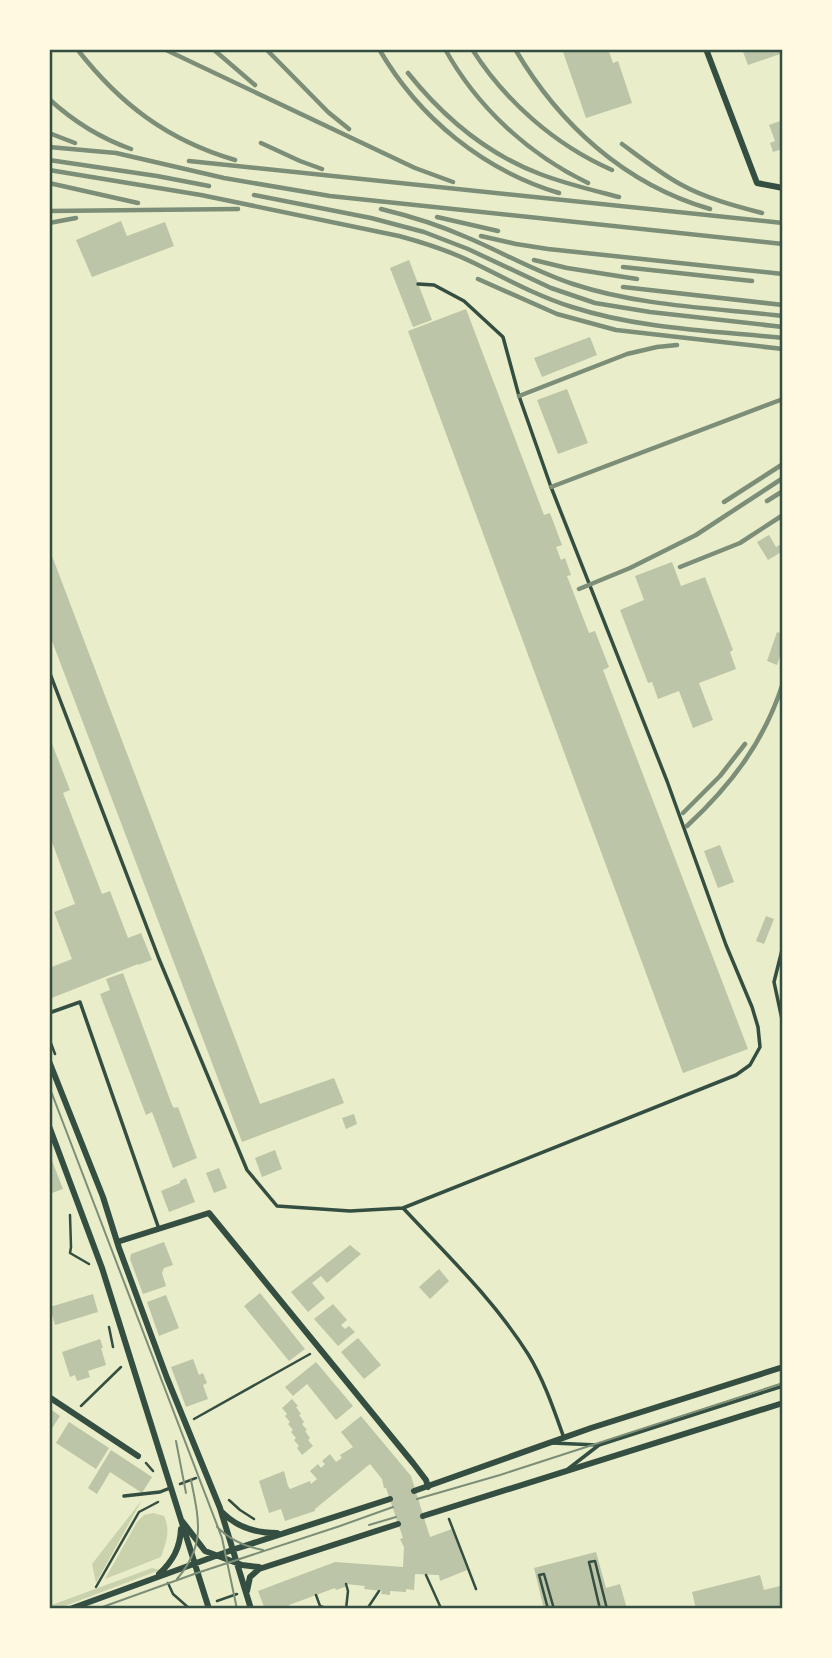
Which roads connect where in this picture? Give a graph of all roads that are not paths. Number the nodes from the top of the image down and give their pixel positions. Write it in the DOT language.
graph roads {
  1 [pos="706,49"];
  2 [pos="783,188"];
  3 [pos="418,284"];
  4 [pos="49,671"];
  5 [pos="783,946"];
  6 [pos="49,1013"];
  7 [pos="783,1024"];
  8 [pos="49,1061"];
  9 [pos="49,1126"];
  10 [pos="403,1208"];
  11 [pos="159,1229"];
  12 [pos="117,1242"];
  13 [pos="783,1367"];
  14 [pos="783,1386"];
  15 [pos="49,1397"];
  16 [pos="783,1403"];
  17 [pos="564,1438"];
  18 [pos="550,1443"];
  19 [pos="599,1445"];
  20 [pos="138,1456"];
  21 [pos="560,1474"];
  22 [pos="428,1487"];
  23 [pos="170,1488"];
  24 [pos="414,1491"];
  25 [pos="124,1496"];
  26 [pos="390,1499"];
  27 [pos="220,1508"];
  28 [pos="179,1517"];
  29 [pos="423,1517"];
  30 [pos="398,1524"];
  31 [pos="289,1531"];
  32 [pos="232,1550"];
  33 [pos="215,1556"];
  34 [pos="194,1563"];
  35 [pos="237,1563"];
  36 [pos="265,1566"];
  37 [pos="152,1578"];
  38 [pos="246,1594"];
  39 [pos="208,1607"];
  40 [pos="70,1609"];
  41 [pos="251,1609"];
  1 -- 2 [label="street"];
  3 -- 10 [label="lane"];
  4 -- 10 [label="lane"];
  5 -- 7 [label="lane"];
  6 -- 11 [label="lane"];
  8 -- 12 [label="street"];
  9 -- 23 [label="street"];
  10 -- 17 [label="lane"];
  11 -- 12 [label="street"];
  11 -- 22 [label="street"];
  12 -- 27 [label="street"];
  13 -- 17 [label="street"];
  14 -- 19 [label="lane"];
  15 -- 20 [label="street"];
  16 -- 21 [label="street"];
  17 -- 18 [label="street"];
  18 -- 19 [label="lane"];
  18 -- 22 [label="street"];
  19 -- 21 [label="lane"];
  21 -- 29 [label="street"];
  22 -- 24 [label="street"];
  23 -- 25 [label="lane"];
  23 -- 28 [label="street"];
  26 -- 31 [label="street"];
  27 -- 31 [label="street"];
  27 -- 32 [label="street"];
  28 -- 33 [label="street"];
  28 -- 34 [label="street"];
  28 -- 37 [label="street"];
  30 -- 36 [label="street"];
  31 -- 32 [label="street"];
  32 -- 33 [label="street"];
  32 -- 35 [label="street"];
  33 -- 34 [label="street"];
  33 -- 35 [label="street"];
  34 -- 37 [label="street"];
  34 -- 39 [label="street"];
  35 -- 36 [label="street"];
  35 -- 38 [label="street"];
  36 -- 38 [label="street"];
  37 -- 40 [label="street"];
  38 -- 41 [label="street"];
}
